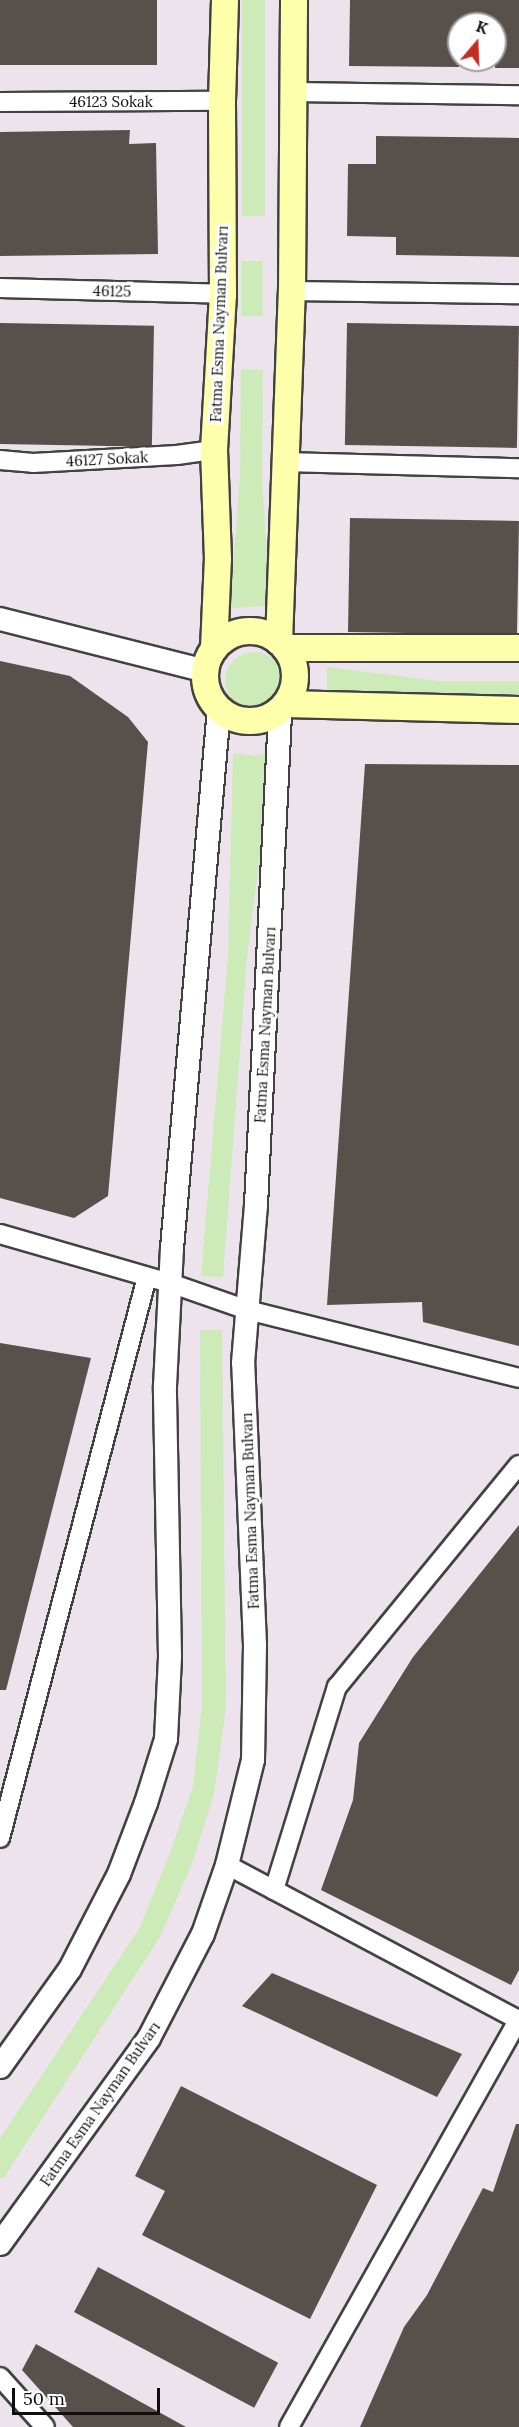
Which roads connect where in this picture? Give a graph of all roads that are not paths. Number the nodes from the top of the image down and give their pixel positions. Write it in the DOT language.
graph roads {
  1 [pos="225,0"];
  2 [pos="294,0"];
  3 [pos="294,92"];
  4 [pos="519,95"];
  5 [pos="222,101"];
  6 [pos="0,102"];
  7 [pos="0,288"];
  8 [pos="292,291"];
  9 [pos="224,294"];
  10 [pos="519,294"];
  11 [pos="214,450"];
  12 [pos="0,460"];
  13 [pos="284,462"];
  14 [pos="519,468"];
  15 [pos="0,619"];
  16 [pos="282,645"];
  17 [pos="519,648"];
  18 [pos="210,660"];
  19 [pos="283,707"];
  20 [pos="219,709"];
  21 [pos="519,710"];
  22 [pos="0,1234"];
  23 [pos="147,1277"];
  24 [pos="170,1283"];
  25 [pos="247,1310"];
  26 [pos="519,1378"];
  27 [pos="519,1465"];
  28 [pos="0,1838"];
  29 [pos="226,1865"];
  30 [pos="274,1890"];
  31 [pos="519,2020"];
  32 [pos="0,2067"];
  33 [pos="0,2244"];
  34 [pos="0,2377"];
  35 [pos="45,2427"];
  36 [pos="289,2427"];
  1 -- 5 [label="main road, Fatma Esma Nayman Bulvarı"];
  2 -- 3 [label="main road"];
  3 -- 4 [label="street"];
  3 -- 8 [label="main road"];
  5 -- 6 [label="street, 46123 Sokak"];
  5 -- 9 [label="main road, Fatma Esma Nayman Bulvarı"];
  7 -- 9 [label="street, 46125"];
  8 -- 10 [label="street"];
  8 -- 13 [label="main road"];
  9 -- 11 [label="main road, Fatma Esma Nayman Bulvarı"];
  11 -- 12 [label="street, 46127 Sokak"];
  11 -- 18 [label="main road, Fatma Esma Nayman Bulvarı"];
  13 -- 14 [label="street"];
  13 -- 16 [label="main road"];
  15 -- 18 [label="street"];
  16 -- 17 [label="main road"];
  16 -- 18 [label="main road"];
  16 -- 19 [label="main road"];
  18 -- 20 [label="main road"];
  19 -- 20 [label="main road"];
  19 -- 21 [label="main road"];
  19 -- 25 [label="street, Fatma Esma Nayman Bulvarı"];
  20 -- 24 [label="street"];
  22 -- 23 [label="street"];
  23 -- 24 [label="street"];
  23 -- 28 [label="street"];
  24 -- 25 [label="street"];
  24 -- 32 [label="street"];
  25 -- 26 [label="street"];
  25 -- 29 [label="street, Fatma Esma Nayman Bulvarı"];
  27 -- 30 [label="street"];
  29 -- 30 [label="street"];
  29 -- 33 [label="street, Fatma Esma Nayman Bulvarı"];
  30 -- 31 [label="street"];
  31 -- 36 [label="street"];
  34 -- 35 [label="street"];
}
